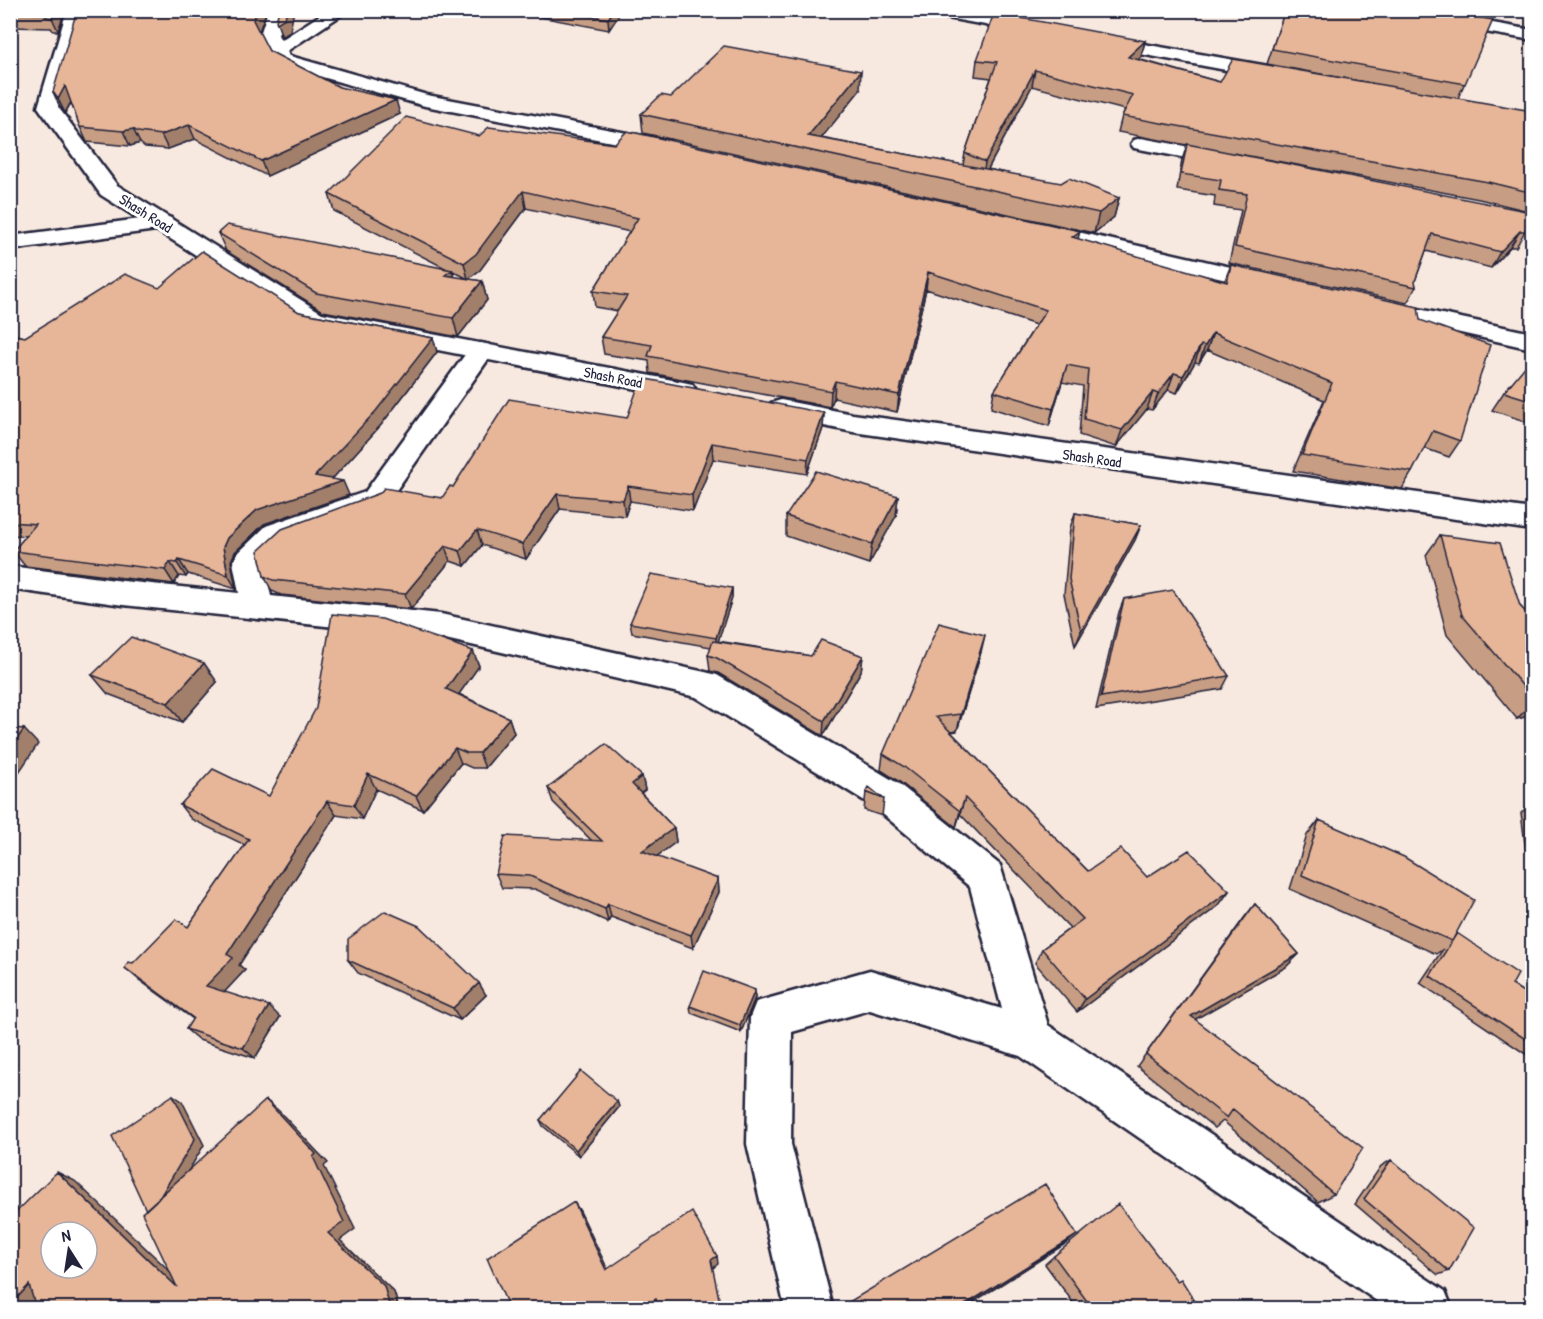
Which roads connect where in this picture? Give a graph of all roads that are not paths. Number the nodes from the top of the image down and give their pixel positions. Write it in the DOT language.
graph roads {
  1 [pos="76,10"];
  2 [pos="277,10"];
  3 [pos="341,10"];
  4 [pos="932,10"];
  5 [pos="1386,10"];
  6 [pos="1057,33"];
  7 [pos="1533,35"];
  8 [pos="1080,38"];
  9 [pos="277,50"];
  10 [pos="1287,76"];
  11 [pos="1141,144"];
  12 [pos="684,150"];
  13 [pos="1245,164"];
  14 [pos="163,224"];
  15 [pos="1022,226"];
  16 [pos="10,243"];
  17 [pos="1290,287"];
  18 [pos="1360,303"];
  19 [pos="1533,341"];
  20 [pos="481,351"];
  21 [pos="702,394"];
  22 [pos="760,405"];
  23 [pos="1533,520"];
  24 [pos="10,577"];
  25 [pos="258,607"];
  26 [pos="1031,1038"];
  27 [pos="809,1308"];
  28 [pos="1428,1308"];
  1 -- 14 [label="street, Shash Road"];
  2 -- 9 [label="street"];
  3 -- 9 [label="street"];
  4 -- 6 [label="street"];
  5 -- 7 [label="street"];
  8 -- 10 [label="street"];
  9 -- 12 [label="street"];
  11 -- 13 [label="street"];
  14 -- 16 [label="street"];
  14 -- 20 [label="street, Shash Road"];
  15 -- 17 [label="street"];
  18 -- 19 [label="street"];
  20 -- 21 [label="street, Shash Road"];
  20 -- 25 [label="street"];
  22 -- 23 [label="street, Shash Road"];
  24 -- 25 [label="street"];
  25 -- 26 [label="street"];
  26 -- 27 [label="street"];
  26 -- 28 [label="street"];
}
